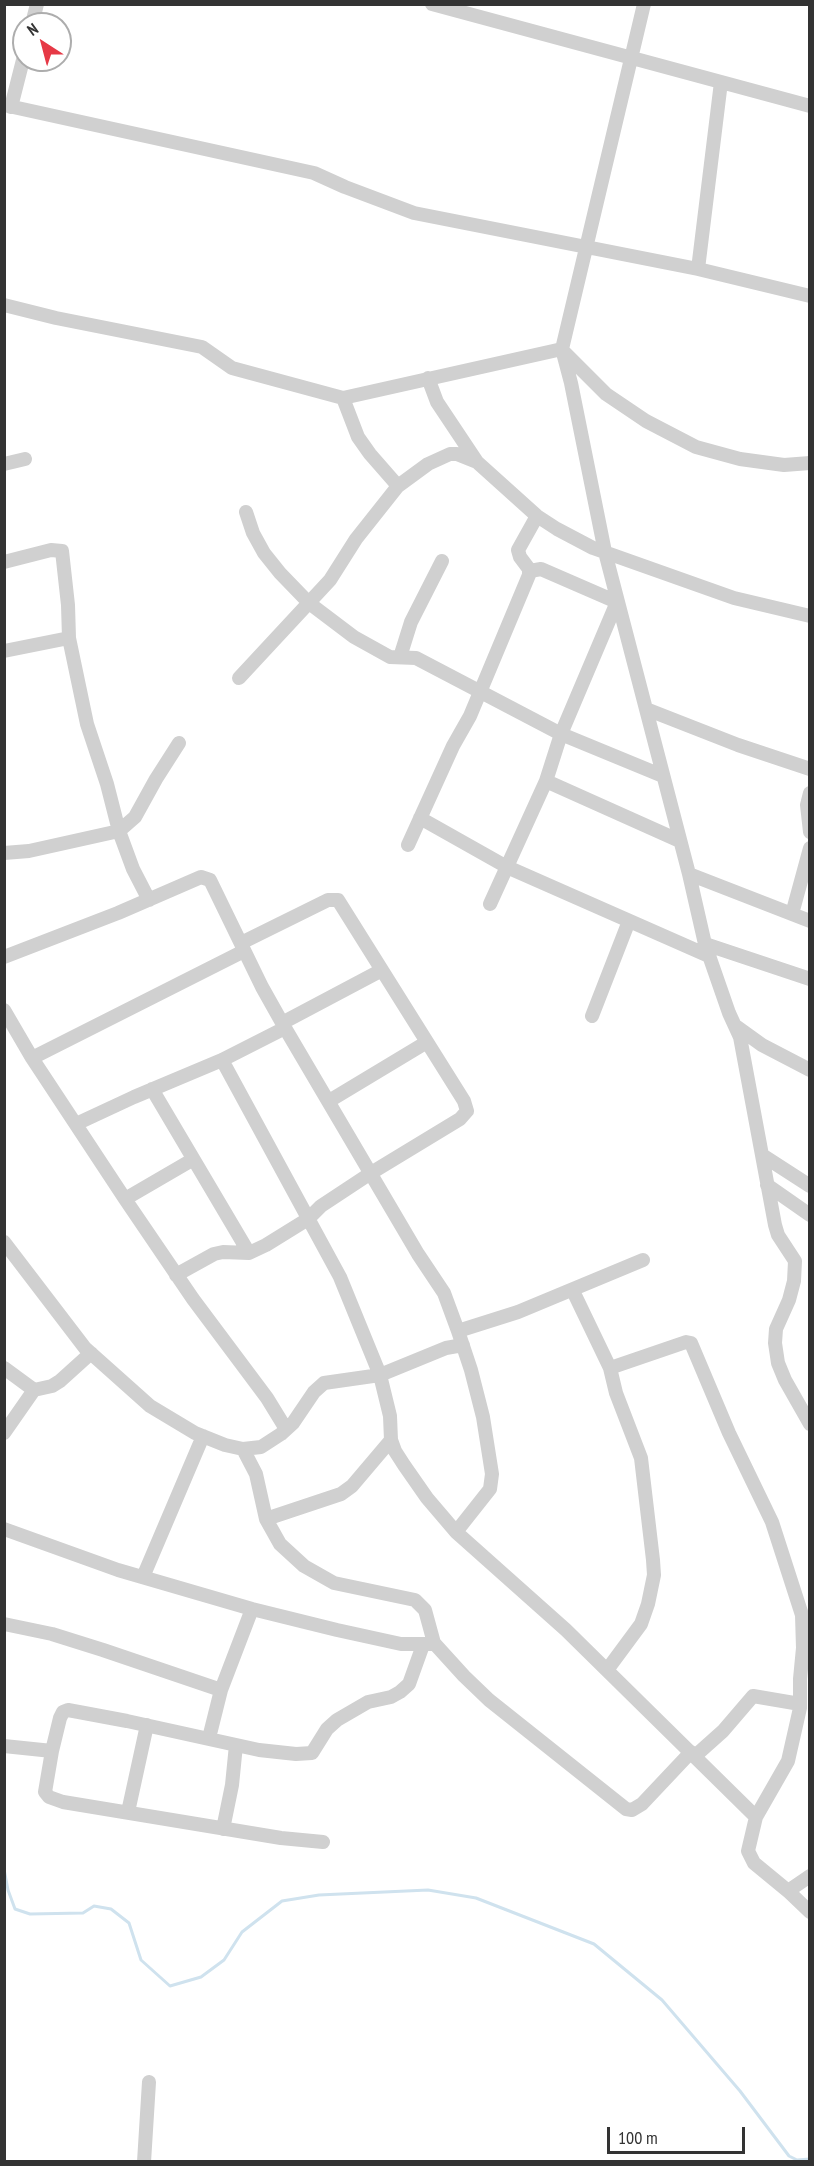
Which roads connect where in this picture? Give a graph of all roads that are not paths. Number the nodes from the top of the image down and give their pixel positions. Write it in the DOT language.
graph roads {
  1 [pos="644,4"];
  2 [pos="441,6"];
  3 [pos="630,56"];
  4 [pos="19,72"];
  5 [pos="721,82"];
  6 [pos="810,105"];
  7 [pos="8,106"];
  8 [pos="587,248"];
  9 [pos="698,269"];
  10 [pos="810,296"];
  11 [pos="4,305"];
  12 [pos="562,349"];
  13 [pos="428,378"];
  14 [pos="343,398"];
  15 [pos="25,459"];
  16 [pos="477,462"];
  17 [pos="810,463"];
  18 [pos="4,464"];
  19 [pos="398,486"];
  20 [pos="246,512"];
  21 [pos="537,516"];
  22 [pos="604,552"];
  23 [pos="4,561"];
  24 [pos="441,561"];
  25 [pos="530,571"];
  26 [pos="617,602"];
  27 [pos="309,603"];
  28 [pos="810,616"];
  29 [pos="69,638"];
  30 [pos="4,651"];
  31 [pos="400,657"];
  32 [pos="239,678"];
  33 [pos="479,692"];
  34 [pos="646,709"];
  35 [pos="561,734"];
  36 [pos="179,743"];
  37 [pos="810,769"];
  38 [pos="663,776"];
  39 [pos="546,781"];
  40 [pos="810,793"];
  41 [pos="420,818"];
  42 [pos="119,831"];
  43 [pos="810,832"];
  44 [pos="680,841"];
  45 [pos="408,845"];
  46 [pos="810,848"];
  47 [pos="4,853"];
  48 [pos="507,867"];
  49 [pos="689,874"];
  50 [pos="149,900"];
  51 [pos="490,904"];
  52 [pos="792,914"];
  53 [pos="629,921"];
  54 [pos="810,921"];
  55 [pos="243,947"];
  56 [pos="707,950"];
  57 [pos="4,957"];
  58 [pos="382,970"];
  59 [pos="810,980"];
  60 [pos="4,1010"];
  61 [pos="592,1016"];
  62 [pos="283,1026"];
  63 [pos="736,1026"];
  64 [pos="427,1042"];
  65 [pos="32,1058"];
  66 [pos="222,1060"];
  67 [pos="810,1070"];
  68 [pos="152,1089"];
  69 [pos="329,1101"];
  70 [pos="76,1124"];
  71 [pos="762,1155"];
  72 [pos="192,1160"];
  73 [pos="371,1173"];
  74 [pos="767,1185"];
  75 [pos="810,1186"];
  76 [pos="125,1199"];
  77 [pos="810,1215"];
  78 [pos="308,1219"];
  79 [pos="4,1242"];
  80 [pos="249,1253"];
  81 [pos="644,1260"];
  82 [pos="176,1275"];
  83 [pos="573,1291"];
  84 [pos="458,1331"];
  85 [pos="463,1344"];
  86 [pos="91,1353"];
  87 [pos="4,1368"];
  88 [pos="610,1368"];
  89 [pos="380,1375"];
  90 [pos="34,1390"];
  91 [pos="810,1424"];
  92 [pos="286,1429"];
  93 [pos="4,1433"];
  94 [pos="202,1436"];
  95 [pos="391,1440"];
  96 [pos="243,1449"];
  97 [pos="266,1519"];
  98 [pos="4,1529"];
  99 [pos="456,1532"];
  100 [pos="143,1577"];
  101 [pos="252,1609"];
  102 [pos="806,1614"];
  103 [pos="4,1624"];
  104 [pos="429,1644"];
  105 [pos="607,1670"];
  106 [pos="221,1690"];
  107 [pos="803,1703"];
  108 [pos="147,1725"];
  109 [pos="209,1738"];
  110 [pos="236,1745"];
  111 [pos="4,1746"];
  112 [pos="52,1751"];
  113 [pos="693,1754"];
  114 [pos="128,1812"];
  115 [pos="756,1817"];
  116 [pos="223,1829"];
  117 [pos="323,1842"];
  118 [pos="810,1876"];
  119 [pos="788,1891"];
  120 [pos="810,1912"];
  121 [pos="149,2082"];
  122 [pos="144,2162"];
  1 -- 3 [label="street"];
  2 -- 3 [label="street"];
  3 -- 5 [label="street"];
  3 -- 8 [label="street"];
  4 -- 7 [label="street"];
  5 -- 6 [label="street"];
  5 -- 9 [label="street"];
  7 -- 8 [label="street"];
  8 -- 9 [label="street"];
  8 -- 12 [label="street"];
  9 -- 10 [label="street"];
  11 -- 14 [label="street"];
  12 -- 13 [label="street"];
  12 -- 17 [label="street"];
  12 -- 22 [label="street"];
  13 -- 14 [label="street"];
  13 -- 16 [label="street"];
  14 -- 19 [label="street"];
  15 -- 18 [label="street"];
  16 -- 19 [label="street"];
  16 -- 21 [label="street"];
  19 -- 27 [label="street"];
  20 -- 27 [label="street"];
  21 -- 22 [label="street"];
  21 -- 25 [label="street"];
  22 -- 26 [label="street"];
  22 -- 28 [label="street"];
  23 -- 29 [label="street"];
  24 -- 31 [label="street"];
  25 -- 26 [label="street"];
  25 -- 33 [label="street"];
  26 -- 34 [label="street"];
  26 -- 35 [label="street"];
  27 -- 31 [label="street"];
  27 -- 32 [label="street"];
  29 -- 30 [label="street"];
  29 -- 42 [label="street"];
  31 -- 33 [label="street"];
  33 -- 35 [label="street"];
  33 -- 41 [label="street"];
  34 -- 37 [label="street"];
  34 -- 38 [label="street"];
  35 -- 38 [label="street"];
  35 -- 39 [label="street"];
  36 -- 42 [label="street"];
  38 -- 44 [label="street"];
  39 -- 44 [label="street"];
  39 -- 48 [label="street"];
  40 -- 43 [label="street"];
  41 -- 45 [label="street"];
  41 -- 48 [label="street"];
  42 -- 47 [label="street"];
  42 -- 50 [label="street"];
  44 -- 49 [label="street"];
  46 -- 52 [label="street"];
  48 -- 51 [label="street"];
  48 -- 53 [label="street"];
  49 -- 52 [label="street"];
  49 -- 56 [label="street"];
  50 -- 55 [label="street"];
  50 -- 57 [label="street"];
  52 -- 54 [label="street"];
  53 -- 56 [label="street"];
  53 -- 61 [label="street"];
  55 -- 58 [label="street"];
  55 -- 62 [label="street"];
  55 -- 65 [label="street"];
  56 -- 59 [label="street"];
  56 -- 63 [label="street"];
  58 -- 62 [label="street"];
  58 -- 64 [label="street"];
  60 -- 65 [label="street"];
  62 -- 66 [label="street"];
  62 -- 69 [label="street"];
  63 -- 67 [label="street"];
  63 -- 71 [label="street"];
  64 -- 69 [label="street"];
  64 -- 73 [label="street"];
  65 -- 70 [label="street"];
  66 -- 68 [label="street"];
  66 -- 78 [label="street"];
  68 -- 70 [label="street"];
  68 -- 72 [label="street"];
  69 -- 73 [label="street"];
  70 -- 76 [label="street"];
  71 -- 74 [label="street"];
  71 -- 75 [label="street"];
  72 -- 76 [label="street"];
  72 -- 80 [label="street"];
  73 -- 78 [label="street"];
  73 -- 84 [label="street"];
  74 -- 77 [label="street"];
  74 -- 91 [label="street"];
  76 -- 82 [label="street"];
  78 -- 80 [label="street"];
  78 -- 89 [label="street"];
  79 -- 86 [label="street"];
  80 -- 82 [label="street"];
  81 -- 83 [label="street"];
  82 -- 92 [label="street"];
  83 -- 84 [label="street"];
  83 -- 88 [label="street"];
  84 -- 85 [label="street"];
  85 -- 89 [label="street"];
  85 -- 99 [label="street"];
  86 -- 90 [label="street"];
  86 -- 94 [label="street"];
  87 -- 90 [label="street"];
  88 -- 102 [label="street"];
  88 -- 105 [label="street"];
  89 -- 92 [label="street"];
  89 -- 95 [label="street"];
  90 -- 93 [label="street"];
  92 -- 96 [label="street"];
  94 -- 96 [label="street"];
  94 -- 100 [label="street"];
  95 -- 97 [label="street"];
  95 -- 99 [label="street"];
  96 -- 97 [label="street"];
  97 -- 104 [label="street"];
  98 -- 100 [label="street"];
  99 -- 105 [label="street"];
  100 -- 101 [label="street"];
  101 -- 104 [label="street"];
  101 -- 106 [label="street"];
  102 -- 107 [label="street"];
  103 -- 106 [label="street"];
  104 -- 110 [label="street"];
  104 -- 113 [label="street"];
  105 -- 113 [label="street"];
  106 -- 109 [label="street"];
  107 -- 113 [label="street"];
  107 -- 115 [label="street"];
  108 -- 109 [label="street"];
  108 -- 112 [label="street"];
  108 -- 114 [label="street"];
  109 -- 110 [label="street"];
  110 -- 116 [label="street"];
  111 -- 112 [label="street"];
  112 -- 114 [label="street"];
  113 -- 115 [label="street"];
  114 -- 116 [label="street"];
  115 -- 119 [label="street"];
  116 -- 117 [label="street"];
  118 -- 119 [label="street"];
  119 -- 120 [label="street"];
  121 -- 122 [label="street"];
}
